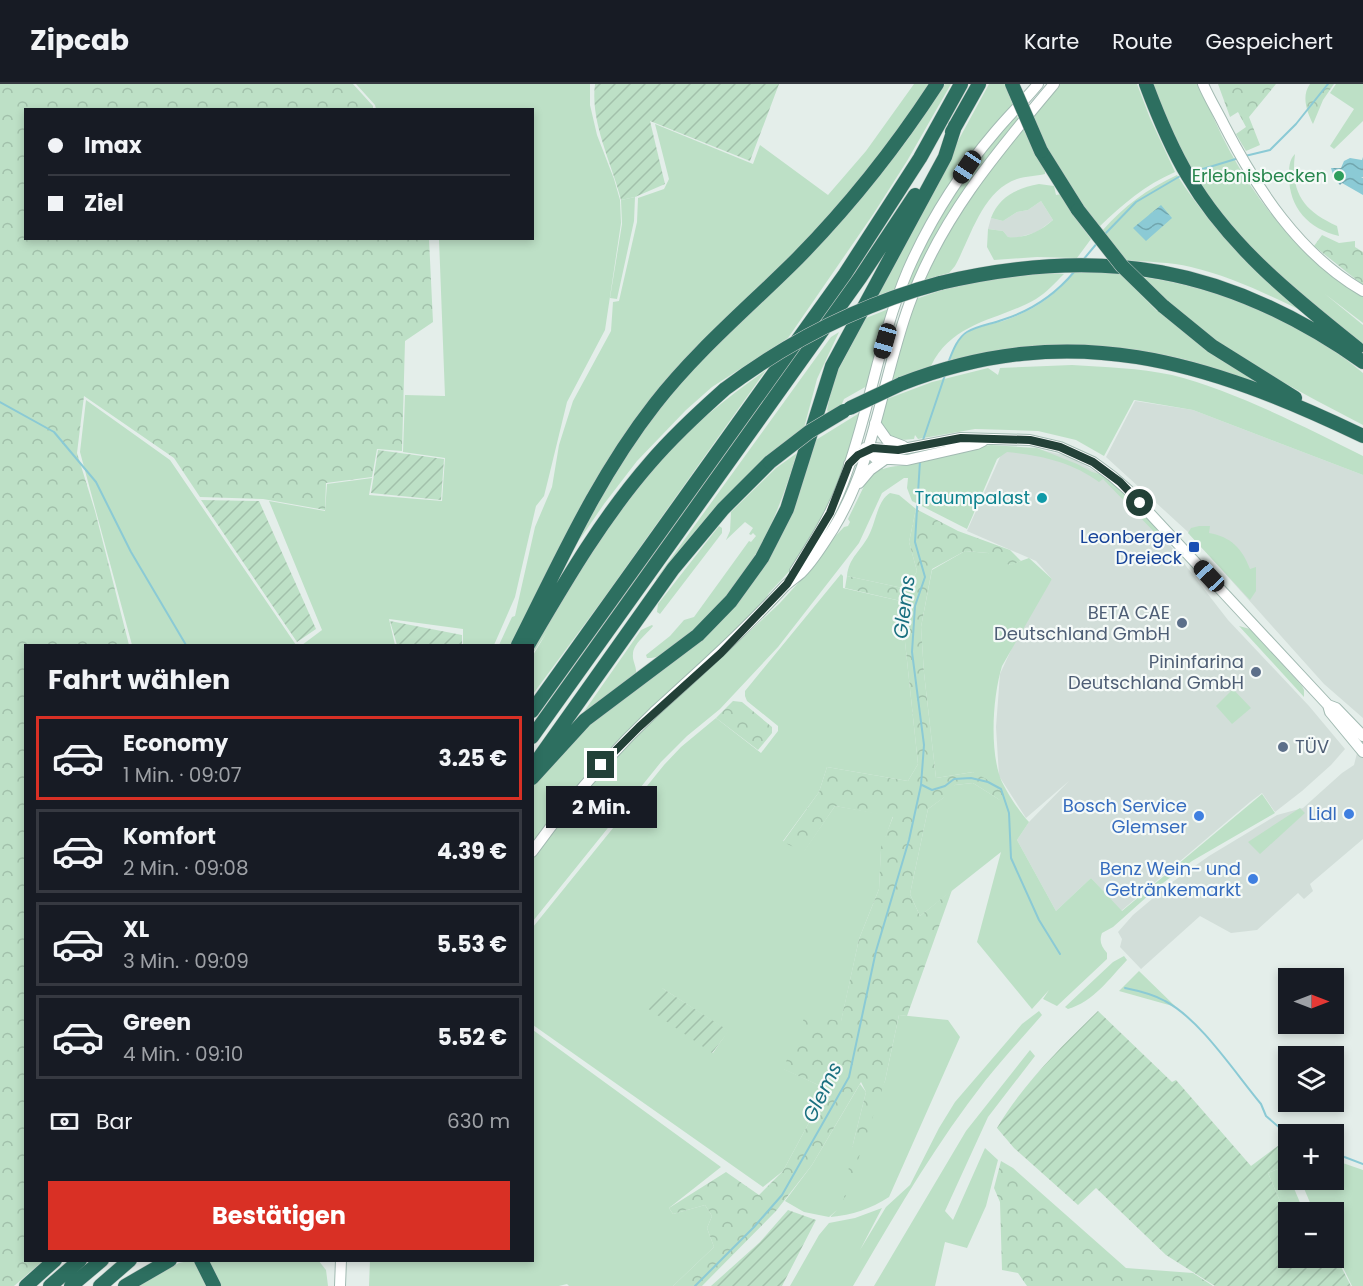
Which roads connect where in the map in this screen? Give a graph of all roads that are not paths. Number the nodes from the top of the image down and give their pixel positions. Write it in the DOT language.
graph roads {
  1 [pos="937,84"];
  2 [pos="961,84"];
  3 [pos="979,84"];
  4 [pos="1012,84"];
  5 [pos="1038,84"];
  6 [pos="1054,84"];
  7 [pos="1146,84"];
  8 [pos="1203,84"];
  9 [pos="956,126"];
  10 [pos="1363,291"];
  11 [pos="1363,353"];
  12 [pos="1363,362"];
  13 [pos="1322,415"];
  14 [pos="875,423"];
  15 [pos="860,428"];
  16 [pos="1363,436"];
  17 [pos="909,448"];
  18 [pos="931,450"];
  19 [pos="867,451"];
  20 [pos="884,460"];
  21 [pos="849,464"];
  22 [pos="852,493"];
  23 [pos="787,584"];
  24 [pos="518,644"];
  25 [pos="529,644"];
  26 [pos="534,708"];
  27 [pos="534,734"];
  28 [pos="1361,737"];
  29 [pos="1363,752"];
  30 [pos="534,764"];
  31 [pos="534,776"];
  32 [pos="534,849"];
  33 [pos="53,1262"];
  34 [pos="78,1262"];
  35 [pos="100,1262"];
  36 [pos="128,1262"];
  37 [pos="167,1262"];
  38 [pos="202,1262"];
  39 [pos="341,1262"];
  40 [pos="26,1286"];
  41 [pos="50,1286"];
  42 [pos="71,1286"];
  43 [pos="100,1286"];
  44 [pos="125,1286"];
  45 [pos="214,1286"];
  46 [pos="340,1286"];
  1 -- 24 [label="highway"];
  2 -- 26 [label="highway"];
  3 -- 9 [label="highway"];
  4 -- 13 [label="highway, bridge"];
  5 -- 15 [label="main road"];
  6 -- 14 [label="main road"];
  7 -- 11 [label="highway"];
  8 -- 10 [label="main road"];
  9 -- 27 [label="highway"];
  9 -- 31 [label="highway"];
  12 -- 25 [label="highway, bridge"];
  13 -- 16 [label="highway"];
  13 -- 30 [label="highway, bridge"];
  14 -- 17 [label="main road"];
  14 -- 19 [label="main road"];
  15 -- 19 [label="main road"];
  15 -- 21 [label="main road"];
  17 -- 18 [label="main road"];
  17 -- 19 [label="main road"];
  18 -- 20 [label="main road"];
  18 -- 28 [label="main road"];
  19 -- 20 [label="main road"];
  19 -- 21 [label="main road"];
  19 -- 22 [label="main road"];
  20 -- 22 [label="main road"];
  21 -- 23 [label="main road"];
  22 -- 23 [label="main road"];
  23 -- 32 [label="main road"];
  28 -- 29 [label="main road"];
  33 -- 40 [label="highway"];
  34 -- 41 [label="highway"];
  35 -- 42 [label="highway"];
  36 -- 43 [label="highway"];
  37 -- 44 [label="highway"];
  38 -- 45 [label="highway"];
  39 -- 46 [label="main road"];
}
